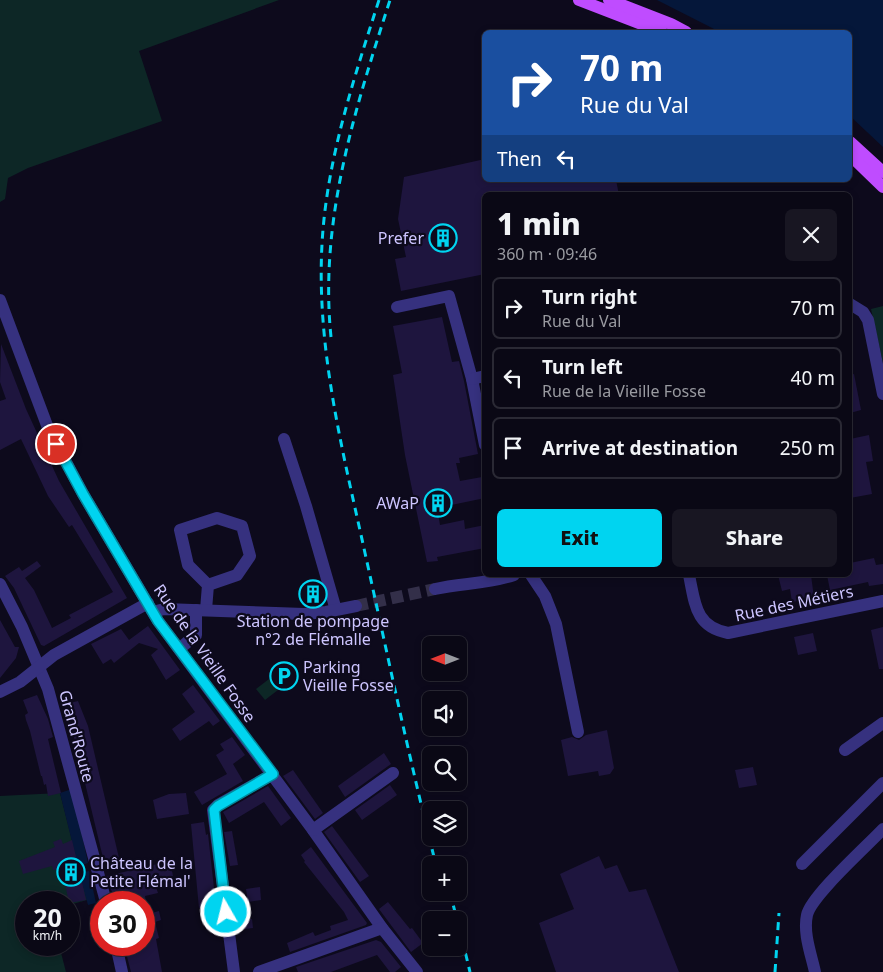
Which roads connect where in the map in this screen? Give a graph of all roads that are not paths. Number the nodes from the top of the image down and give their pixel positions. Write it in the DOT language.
graph roads {
  1 [pos="579,0"];
  2 [pos="609,0"];
  3 [pos="657,30"];
  4 [pos="682,30"];
  5 [pos="852,144"];
  6 [pos="852,158"];
  7 [pos="883,172"];
  8 [pos="883,187"];
  9 [pos="0,300"];
  10 [pos="852,305"];
  11 [pos="397,307"];
  12 [pos="482,377"];
  13 [pos="472,379"];
  14 [pos="883,394"];
  15 [pos="482,430"];
  16 [pos="284,439"];
  17 [pos="505,577"];
  18 [pos="533,577"];
  19 [pos="690,577"];
  20 [pos="0,584"];
  21 [pos="208,585"];
  22 [pos="436,589"];
  23 [pos="883,601"];
  24 [pos="356,606"];
  25 [pos="151,608"];
  26 [pos="201,610"];
  27 [pos="336,610"];
  28 [pos="179,649"];
  29 [pos="38,667"];
  30 [pos="0,692"];
  31 [pos="883,723"];
  32 [pos="578,732"];
  33 [pos="845,750"];
  34 [pos="393,773"];
  35 [pos="273,774"];
  36 [pos="883,783"];
  37 [pos="883,829"];
  38 [pos="313,830"];
  39 [pos="802,864"];
  40 [pos="103,891"];
  41 [pos="382,928"];
  42 [pos="118,956"];
  43 [pos="122,972"];
  44 [pos="234,972"];
  45 [pos="259,972"];
  46 [pos="417,972"];
  47 [pos="815,972"];
  1 -- 3 [label="main road"];
  2 -- 4 [label="main road"];
  5 -- 7 [label="main road"];
  6 -- 8 [label="main road"];
  9 -- 25 [label="street, Rue de la Vieille Fosse"];
  10 -- 14 [label="street"];
  11 -- 13 [label="street"];
  12 -- 13 [label="street"];
  13 -- 15 [label="street"];
  16 -- 27 [label="street"];
  17 -- 22 [label="street"];
  18 -- 32 [label="street"];
  19 -- 23 [label="street, Rue des Métiers"];
  20 -- 29 [label="street, Grand'Route"];
  21 -- 21 [label="street"];
  21 -- 26 [label="street"];
  24 -- 27 [label="street"];
  25 -- 26 [label="street"];
  25 -- 28 [label="street, Rue de la Vieille Fosse"];
  25 -- 29 [label="street"];
  26 -- 27 [label="street"];
  26 -- 28 [label="street"];
  28 -- 35 [label="street, Rue de la Vieille Fosse"];
  29 -- 30 [label="street"];
  29 -- 40 [label="street, Grand'Route"];
  31 -- 33 [label="street"];
  34 -- 38 [label="street"];
  35 -- 38 [label="street, Rue de la Vieille Fosse"];
  35 -- 44 [label="street"];
  36 -- 39 [label="street"];
  37 -- 47 [label="street"];
  38 -- 41 [label="street, Rue de la Vieille Fosse"];
  41 -- 45 [label="street"];
  41 -- 46 [label="street, Rue de la Vieille Fosse"];
  42 -- 43 [label="street"];
}
